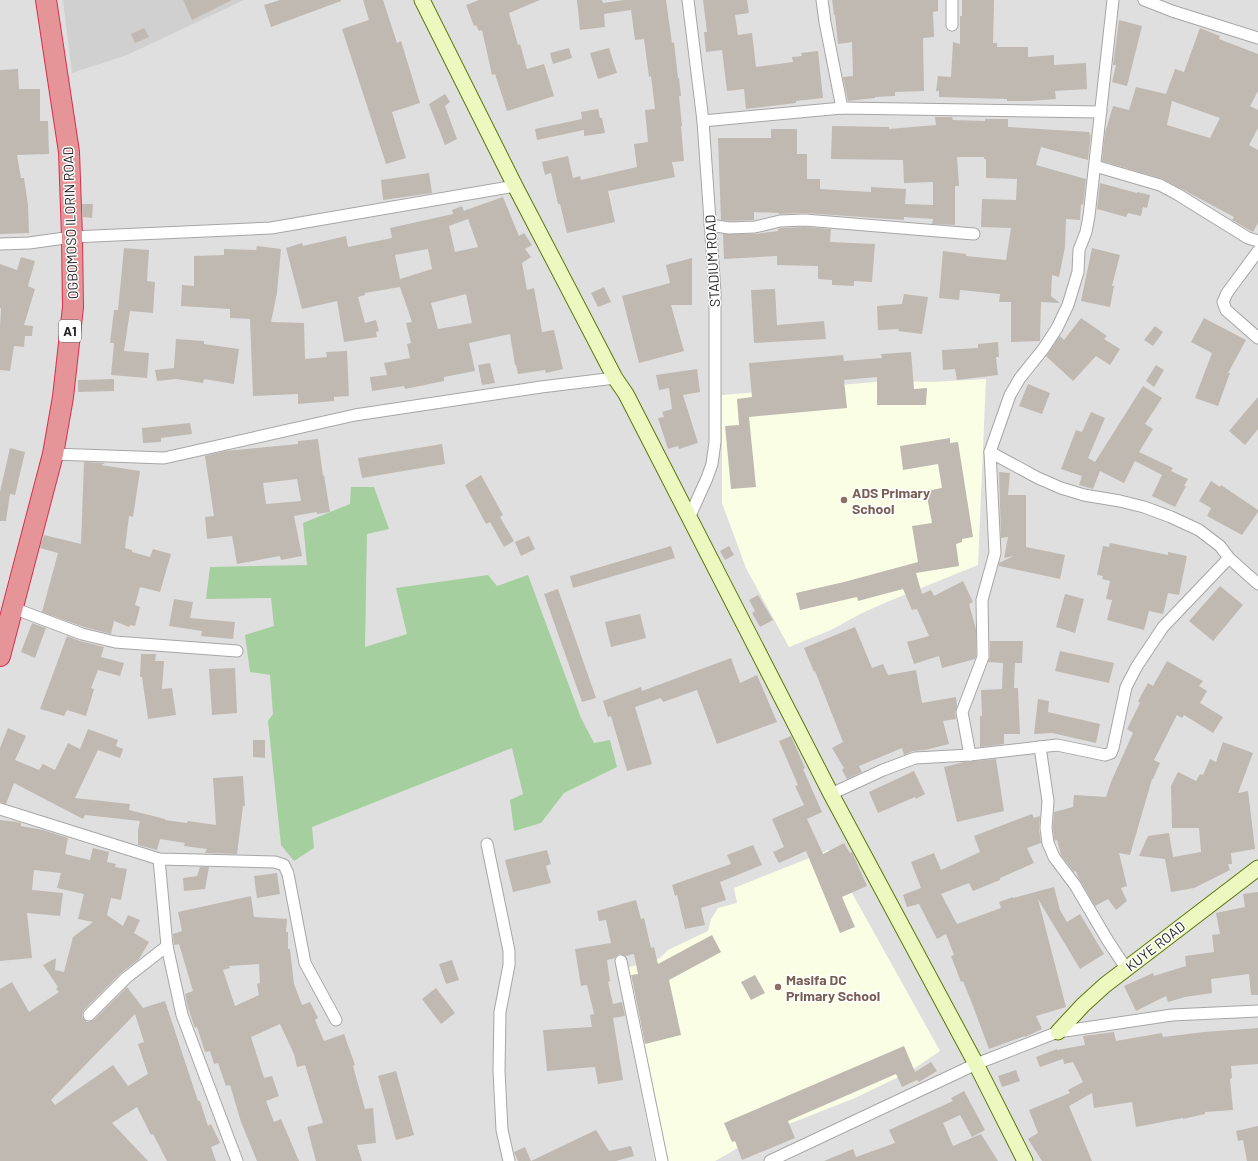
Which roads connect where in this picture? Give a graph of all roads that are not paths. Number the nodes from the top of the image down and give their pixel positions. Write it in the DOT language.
graph roads {
  1 [pos="46,0"];
  2 [pos="422,0"];
  3 [pos="688,0"];
  4 [pos="822,0"];
  5 [pos="952,0"];
  6 [pos="1113,0"];
  7 [pos="1144,0"];
  8 [pos="952,25"];
  9 [pos="1258,38"];
  10 [pos="842,108"];
  11 [pos="1101,112"];
  12 [pos="703,121"];
  13 [pos="1095,166"];
  14 [pos="516,186"];
  15 [pos="710,225"];
  16 [pos="974,234"];
  17 [pos="72,237"];
  18 [pos="1258,242"];
  19 [pos="0,244"];
  20 [pos="1258,251"];
  21 [pos="1258,338"];
  22 [pos="615,378"];
  23 [pos="990,452"];
  24 [pos="53,454"];
  25 [pos="689,518"];
  26 [pos="1229,558"];
  27 [pos="1258,584"];
  28 [pos="13,608"];
  29 [pos="237,651"];
  30 [pos="0,656"];
  31 [pos="1040,747"];
  32 [pos="970,755"];
  33 [pos="831,794"];
  34 [pos="0,809"];
  35 [pos="487,844"];
  36 [pos="158,859"];
  37 [pos="1258,868"];
  38 [pos="167,946"];
  39 [pos="621,961"];
  40 [pos="1126,968"];
  41 [pos="1258,1011"];
  42 [pos="89,1015"];
  43 [pos="336,1020"];
  44 [pos="1058,1032"];
  45 [pos="976,1064"];
  46 [pos="237,1161"];
  47 [pos="510,1161"];
  48 [pos="662,1161"];
  49 [pos="770,1161"];
  50 [pos="1025,1161"];
  1 -- 17 [label="highway, OGBOMOSO ILORIN ROAD / A1"];
  2 -- 14 [label="main road"];
  3 -- 12 [label="street, STADIUM ROAD"];
  4 -- 10 [label="street"];
  5 -- 8 [label="street"];
  6 -- 11 [label="street"];
  7 -- 9 [label="street"];
  10 -- 11 [label="street"];
  10 -- 12 [label="street"];
  11 -- 13 [label="street"];
  12 -- 15 [label="street, STADIUM ROAD"];
  13 -- 18 [label="street"];
  13 -- 23 [label="street"];
  14 -- 17 [label="street"];
  14 -- 22 [label="main road"];
  15 -- 16 [label="street"];
  15 -- 25 [label="street, STADIUM ROAD"];
  17 -- 19 [label="street"];
  17 -- 24 [label="highway, OGBOMOSO ILORIN ROAD / A1"];
  20 -- 21 [label="street"];
  22 -- 24 [label="street"];
  22 -- 25 [label="main road"];
  23 -- 26 [label="street"];
  23 -- 32 [label="street"];
  24 -- 28 [label="highway, OGBOMOSO ILORIN ROAD / A1"];
  25 -- 33 [label="main road"];
  26 -- 27 [label="street"];
  26 -- 31 [label="street"];
  28 -- 29 [label="street"];
  28 -- 30 [label="highway, OGBOMOSO ILORIN ROAD / A1"];
  31 -- 32 [label="street"];
  31 -- 40 [label="street"];
  32 -- 33 [label="street"];
  33 -- 45 [label="main road"];
  34 -- 36 [label="street"];
  35 -- 47 [label="street"];
  36 -- 38 [label="street"];
  36 -- 43 [label="street"];
  37 -- 40 [label="main road, KUYE ROAD"];
  38 -- 42 [label="street"];
  38 -- 46 [label="street"];
  39 -- 48 [label="street"];
  40 -- 44 [label="main road, KUYE ROAD"];
  41 -- 44 [label="street"];
  44 -- 45 [label="street"];
  45 -- 49 [label="street"];
  45 -- 50 [label="main road"];
}
